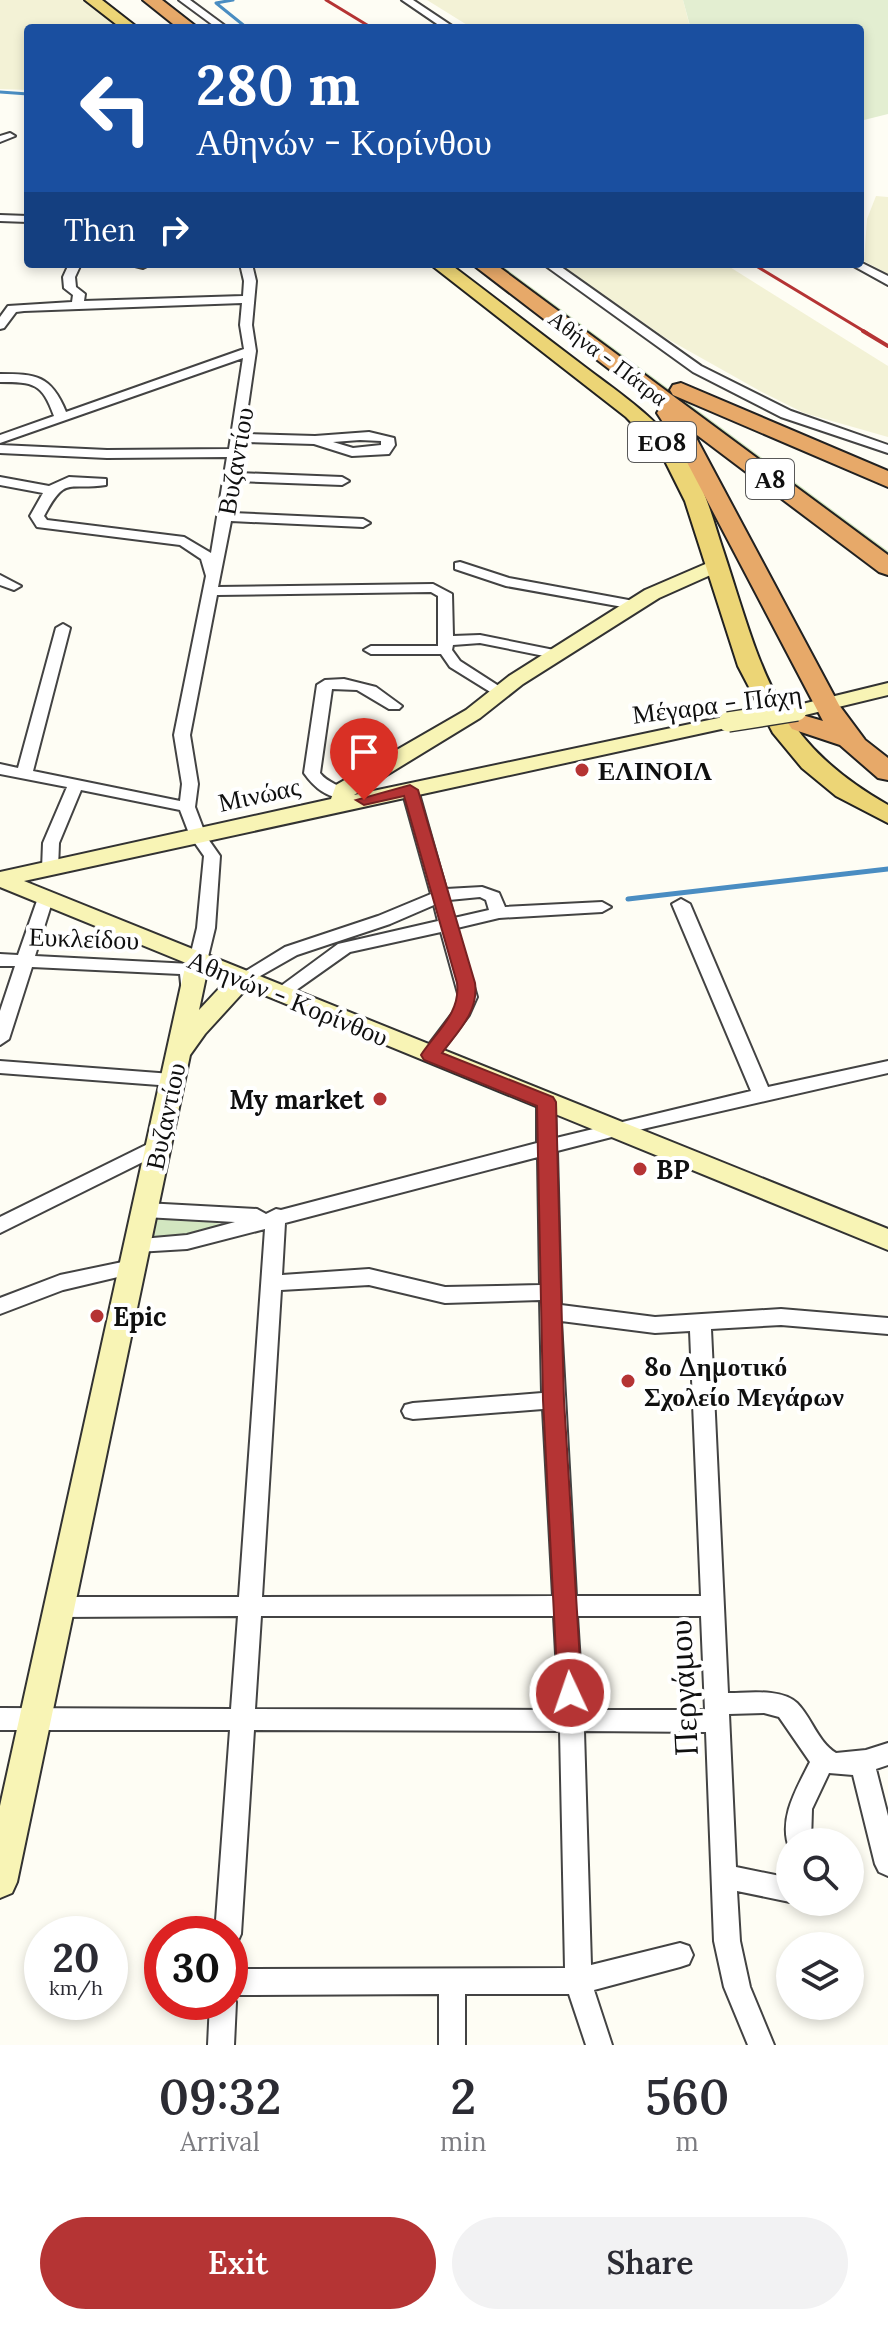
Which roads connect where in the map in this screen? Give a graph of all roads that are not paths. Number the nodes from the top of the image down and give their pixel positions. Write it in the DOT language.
graph roads {
  1 [pos="92,0"];
  2 [pos="184,0"];
  3 [pos="407,0"];
  4 [pos="145,5"];
  5 [pos="125,24"];
  6 [pos="162,24"];
  7 [pos="181,24"];
  8 [pos="217,24"];
  9 [pos="444,24"];
  10 [pos="0,218"];
  11 [pos="24,219"];
  12 [pos="74,268"];
  13 [pos="248,268"];
  14 [pos="444,268"];
  15 [pos="487,268"];
  16 [pos="515,268"];
  17 [pos="555,268"];
  18 [pos="864,268"];
  19 [pos="888,281"];
  20 [pos="249,299"];
  21 [pos="78,306"];
  22 [pos="0,325"];
  23 [pos="250,351"];
  24 [pos="0,378"];
  25 [pos="681,390"];
  26 [pos="653,392"];
  27 [pos="61,416"];
  28 [pos="0,439"];
  29 [pos="315,440"];
  30 [pos="238,446"];
  31 [pos="0,449"];
  32 [pos="888,449"];
  33 [pos="232,477"];
  34 [pos="888,480"];
  35 [pos="0,481"];
  36 [pos="342,481"];
  37 [pos="101,482"];
  38 [pos="51,490"];
  39 [pos="225,517"];
  40 [pos="363,523"];
  41 [pos="888,541"];
  42 [pos="717,565"];
  43 [pos="460,566"];
  44 [pos="888,567"];
  45 [pos="210,585"];
  46 [pos="634,605"];
  47 [pos="63,628"];
  48 [pos="445,646"];
  49 [pos="371,650"];
  50 [pos="554,654"];
  51 [pos="888,689"];
  52 [pos="500,693"];
  53 [pos="888,701"];
  54 [pos="394,706"];
  55 [pos="799,717"];
  56 [pos="835,721"];
  57 [pos="623,744"];
  58 [pos="0,769"];
  59 [pos="888,772"];
  60 [pos="24,774"];
  61 [pos="76,784"];
  62 [pos="410,790"];
  63 [pos="341,800"];
  64 [pos="187,807"];
  65 [pos="888,815"];
  66 [pos="198,836"];
  67 [pos="50,869"];
  68 [pos="0,879"];
  69 [pos="442,895"];
  70 [pos="45,899"];
  71 [pos="681,904"];
  72 [pos="602,907"];
  73 [pos="499,913"];
  74 [pos="450,924"];
  75 [pos="0,960"];
  76 [pos="198,961"];
  77 [pos="22,962"];
  78 [pos="242,979"];
  79 [pos="191,992"];
  80 [pos="279,994"];
  81 [pos="0,1039"];
  82 [pos="430,1055"];
  83 [pos="0,1067"];
  84 [pos="888,1067"];
  85 [pos="175,1069"];
  86 [pos="762,1095"];
  87 [pos="546,1102"];
  88 [pos="613,1129"];
  89 [pos="158,1146"];
  90 [pos="547,1148"];
  91 [pos="0,1209"];
  92 [pos="33,1209"];
  93 [pos="145,1210"];
  94 [pos="276,1216"];
  95 [pos="0,1226"];
  96 [pos="888,1240"];
  97 [pos="135,1256"];
  98 [pos="270,1283"];
  99 [pos="551,1302"];
  100 [pos="0,1306"];
  101 [pos="700,1323"];
  102 [pos="888,1326"];
  103 [pos="553,1400"];
  104 [pos="413,1411"];
  105 [pos="251,1606"];
  106 [pos="566,1606"];
  107 [pos="711,1606"];
  108 [pos="59,1607"];
  109 [pos="716,1712"];
  110 [pos="0,1719"];
  111 [pos="35,1720"];
  112 [pos="242,1721"];
  113 [pos="572,1723"];
  114 [pos="888,1754"];
  115 [pos="822,1762"];
  116 [pos="862,1762"];
  117 [pos="799,1828"];
  118 [pos="888,1864"];
  119 [pos="724,1876"];
  120 [pos="0,1882"];
  121 [pos="776,1887"];
  122 [pos="229,1916"];
  123 [pos="680,1955"];
  124 [pos="452,1980"];
  125 [pos="578,1981"];
  126 [pos="248,1982"];
  127 [pos="222,2020"];
  128 [pos="221,2045"];
  129 [pos="452,2045"];
  130 [pos="599,2045"];
  131 [pos="761,2045"];
  1 -- 5 [label="main road"];
  2 -- 8 [label="street"];
  3 -- 9 [label="street"];
  4 -- 6 [label="highway"];
  4 -- 7 [label="highway"];
  10 -- 11 [label="street"];
  12 -- 21 [label="street"];
  13 -- 20 [label="street, Βυζαντίου"];
  14 -- 42 [label="main road, ΕΟ8"];
  15 -- 26 [label="highway, Αθήνα - Πάτρα / Α8"];
  16 -- 25 [label="highway, Αθήνα - Πάτρα / Α8"];
  17 -- 32 [label="street"];
  18 -- 19 [label="street"];
  20 -- 21 [label="street"];
  20 -- 23 [label="street, Βυζαντίου"];
  21 -- 22 [label="street"];
  23 -- 27 [label="street"];
  23 -- 30 [label="street, Βυζαντίου"];
  24 -- 27 [label="street"];
  25 -- 34 [label="highway"];
  25 -- 41 [label="highway, Αθήνα - Πάτρα / Α8"];
  26 -- 44 [label="highway, Αθήνα - Πάτρα / Α8"];
  26 -- 56 [label="highway"];
  27 -- 28 [label="street"];
  29 -- 30 [label="street"];
  30 -- 31 [label="street"];
  30 -- 33 [label="street, Βυζαντίου"];
  33 -- 36 [label="street"];
  33 -- 39 [label="street, Βυζαντίου"];
  35 -- 38 [label="street"];
  37 -- 38 [label="street"];
  38 -- 45 [label="street"];
  39 -- 40 [label="street"];
  39 -- 45 [label="street, Βυζαντίου"];
  42 -- 46 [label="main road"];
  42 -- 65 [label="main road, ΕΟ8"];
  43 -- 46 [label="street"];
  45 -- 48 [label="street"];
  45 -- 64 [label="street, Βυζαντίου"];
  46 -- 50 [label="main road"];
  47 -- 60 [label="street"];
  48 -- 49 [label="street"];
  48 -- 50 [label="street"];
  48 -- 52 [label="street"];
  50 -- 52 [label="main road"];
  51 -- 56 [label="main road, Μέγαρα - Πάχη"];
  52 -- 63 [label="main road"];
  53 -- 56 [label="main road, Μέγαρα - Πάχη"];
  54 -- 63 [label="street"];
  55 -- 56 [label="highway"];
  55 -- 56 [label="main road, Μέγαρα - Πάχη"];
  55 -- 57 [label="main road, Μέγαρα - Πάχη"];
  56 -- 59 [label="highway"];
  57 -- 62 [label="main road, Μινώας"];
  58 -- 60 [label="street"];
  60 -- 61 [label="street"];
  61 -- 64 [label="street"];
  61 -- 67 [label="street"];
  62 -- 63 [label="main road, Μινώας"];
  62 -- 69 [label="street"];
  63 -- 66 [label="main road, Μινώας"];
  64 -- 66 [label="street, Βυζαντίου"];
  66 -- 67 [label="main road, Μινώας"];
  66 -- 76 [label="street, Βυζαντίου"];
  67 -- 68 [label="main road, Μινώας"];
  67 -- 70 [label="main road"];
  68 -- 70 [label="main road, Αθηνών - Κορίνθου"];
  69 -- 73 [label="street"];
  69 -- 74 [label="street"];
  69 -- 78 [label="street"];
  70 -- 76 [label="main road, Αθηνών - Κορίνθου"];
  70 -- 77 [label="street"];
  71 -- 86 [label="street"];
  72 -- 73 [label="street"];
  73 -- 74 [label="street"];
  74 -- 80 [label="street"];
  74 -- 82 [label="street"];
  75 -- 77 [label="street, Ευκλείδου"];
  76 -- 78 [label="main road, Αθηνών - Κορίνθου"];
  76 -- 79 [label="main road, Βυζαντίου"];
  77 -- 79 [label="street, Ευκλείδου"];
  77 -- 81 [label="street"];
  78 -- 80 [label="main road, Αθηνών - Κορίνθου"];
  78 -- 85 [label="main road"];
  79 -- 85 [label="main road, Βυζαντίου"];
  80 -- 82 [label="main road, Αθηνών - Κορίνθου"];
  82 -- 87 [label="main road, Αθηνών - Κορίνθου"];
  83 -- 85 [label="street"];
  84 -- 86 [label="street"];
  85 -- 89 [label="main road, Βυζαντίου"];
  86 -- 88 [label="street"];
  87 -- 88 [label="main road, Αθηνών - Κορίνθου"];
  87 -- 90 [label="street"];
  88 -- 90 [label="street"];
  88 -- 96 [label="main road, Αθηνών - Κορίνθου"];
  89 -- 92 [label="street"];
  89 -- 93 [label="main road, Βυζαντίου"];
  90 -- 94 [label="street"];
  90 -- 99 [label="street"];
  91 -- 92 [label="street"];
  92 -- 95 [label="street"];
  93 -- 94 [label="street"];
  93 -- 97 [label="main road, Βυζαντίου"];
  94 -- 97 [label="street"];
  94 -- 98 [label="street"];
  97 -- 100 [label="street"];
  97 -- 108 [label="main road, Βυζαντίου"];
  98 -- 99 [label="street"];
  98 -- 105 [label="street"];
  99 -- 101 [label="street"];
  99 -- 103 [label="street"];
  101 -- 102 [label="street"];
  101 -- 107 [label="street, Περγάμου"];
  103 -- 104 [label="street"];
  103 -- 106 [label="street"];
  105 -- 106 [label="street"];
  105 -- 108 [label="street"];
  105 -- 112 [label="street"];
  106 -- 107 [label="street"];
  106 -- 113 [label="street"];
  107 -- 109 [label="street, Περγάμου"];
  108 -- 111 [label="main road, Βυζαντίου"];
  109 -- 113 [label="street"];
  109 -- 115 [label="street"];
  109 -- 119 [label="street, Περγάμου"];
  110 -- 111 [label="street"];
  111 -- 112 [label="street"];
  111 -- 120 [label="main road, Βυζαντίου"];
  112 -- 113 [label="street"];
  112 -- 122 [label="street"];
  113 -- 125 [label="street"];
  114 -- 116 [label="street"];
  115 -- 116 [label="street"];
  115 -- 117 [label="street"];
  116 -- 118 [label="street"];
  119 -- 121 [label="street"];
  119 -- 131 [label="street, Περγάμου"];
  123 -- 125 [label="street"];
  124 -- 125 [label="street"];
  124 -- 126 [label="street"];
  124 -- 129 [label="street"];
  125 -- 130 [label="street"];
  127 -- 128 [label="street"];
}
